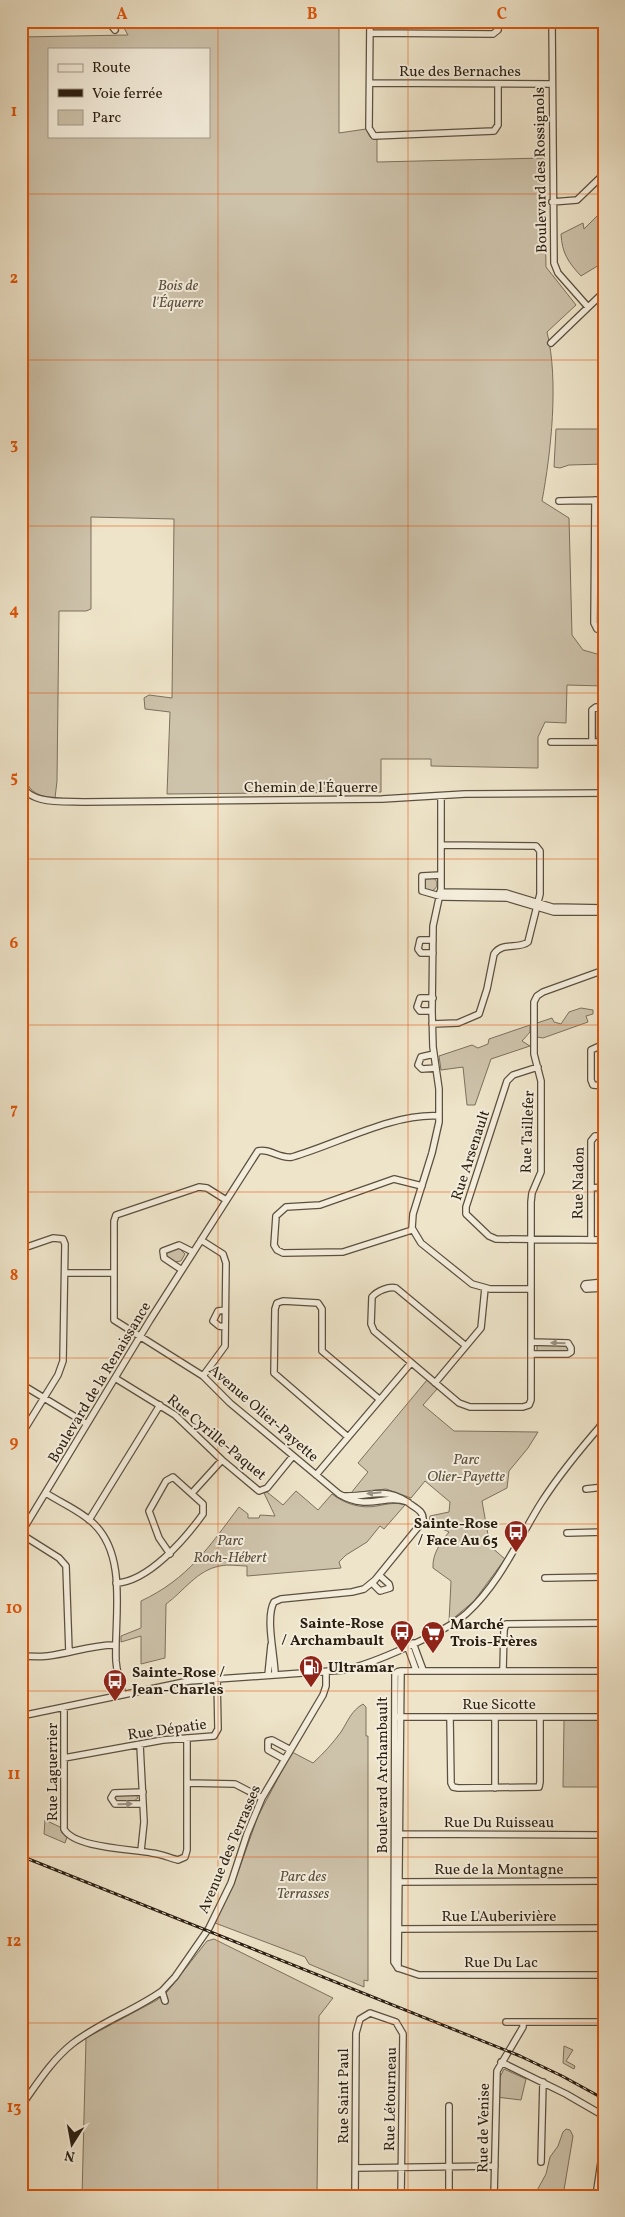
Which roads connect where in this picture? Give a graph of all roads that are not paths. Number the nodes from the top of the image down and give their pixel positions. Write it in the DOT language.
graph roads {
  1 [pos="108,21"];
  2 [pos="370,21"];
  3 [pos="498,21"];
  4 [pos="552,21"];
  5 [pos="115,30"];
  6 [pos="370,33"];
  7 [pos="21,66"];
  8 [pos="370,83"];
  9 [pos="498,84"];
  10 [pos="551,84"];
  11 [pos="604,174"];
  12 [pos="552,202"];
  13 [pos="604,292"];
  14 [pos="588,307"];
  15 [pos="21,312"];
  16 [pos="551,343"];
  17 [pos="595,500"];
  18 [pos="604,500"];
  19 [pos="559,501"];
  20 [pos="21,528"];
  21 [pos="595,555"];
  22 [pos="604,556"];
  23 [pos="604,631"];
  24 [pos="21,674"];
  25 [pos="604,709"];
  26 [pos="551,742"];
  27 [pos="592,742"];
  28 [pos="604,742"];
  29 [pos="21,781"];
  30 [pos="23,793"];
  31 [pos="604,793"];
  32 [pos="441,796"];
  33 [pos="442,845"];
  34 [pos="441,875"];
  35 [pos="440,895"];
  36 [pos="537,905"];
  37 [pos="604,908"];
  38 [pos="604,912"];
  39 [pos="433,940"];
  40 [pos="433,953"];
  41 [pos="604,970"];
  42 [pos="433,998"];
  43 [pos="432,1011"];
  44 [pos="432,1024"];
  45 [pos="604,1044"];
  46 [pos="434,1054"];
  47 [pos="538,1067"];
  48 [pos="436,1068"];
  49 [pos="604,1086"];
  50 [pos="439,1116"];
  51 [pos="604,1136"];
  52 [pos="422,1186"];
  53 [pos="591,1188"];
  54 [pos="604,1188"];
  55 [pos="226,1200"];
  56 [pos="412,1230"];
  57 [pos="201,1240"];
  58 [pos="531,1240"];
  59 [pos="590,1240"];
  60 [pos="604,1240"];
  61 [pos="21,1249"];
  62 [pos="194,1252"];
  63 [pos="182,1270"];
  64 [pos="65,1273"];
  65 [pos="114,1273"];
  66 [pos="604,1282"];
  67 [pos="485,1288"];
  68 [pos="604,1288"];
  69 [pos="531,1289"];
  70 [pos="225,1310"];
  71 [pos="225,1327"];
  72 [pos="140,1337"];
  73 [pos="531,1342"];
  74 [pos="466,1346"];
  75 [pos="531,1354"];
  76 [pos="411,1363"];
  77 [pos="203,1376"];
  78 [pos="115,1378"];
  79 [pos="435,1383"];
  80 [pos="21,1384"];
  81 [pos="44,1398"];
  82 [pos="379,1399"];
  83 [pos="160,1405"];
  84 [pos="87,1424"];
  85 [pos="602,1424"];
  86 [pos="604,1434"];
  87 [pos="21,1435"];
  88 [pos="348,1436"];
  89 [pos="293,1456"];
  90 [pos="222,1460"];
  91 [pos="316,1475"];
  92 [pos="604,1487"];
  93 [pos="586,1489"];
  94 [pos="46,1493"];
  95 [pos="192,1493"];
  96 [pos="342,1496"];
  97 [pos="408,1502"];
  98 [pos="89,1520"];
  99 [pos="604,1532"];
  100 [pos="567,1533"];
  101 [pos="21,1534"];
  102 [pos="170,1554"];
  103 [pos="378,1575"];
  104 [pos="604,1577"];
  105 [pos="545,1578"];
  106 [pos="116,1583"];
  107 [pos="372,1583"];
  108 [pos="604,1624"];
  109 [pos="272,1638"];
  110 [pos="410,1644"];
  111 [pos="116,1645"];
  112 [pos="69,1652"];
  113 [pos="21,1655"];
  114 [pos="420,1670"];
  115 [pos="503,1670"];
  116 [pos="604,1670"];
  117 [pos="326,1672"];
  118 [pos="268,1675"];
  119 [pos="275,1675"];
  120 [pos="217,1678"];
  121 [pos="123,1695"];
  122 [pos="64,1707"];
  123 [pos="21,1716"];
  124 [pos="398,1717"];
  125 [pos="450,1717"];
  126 [pos="495,1717"];
  127 [pos="540,1717"];
  128 [pos="604,1717"];
  129 [pos="187,1738"];
  130 [pos="140,1745"];
  131 [pos="289,1749"];
  132 [pos="64,1758"];
  133 [pos="284,1759"];
  134 [pos="187,1783"];
  135 [pos="495,1788"];
  136 [pos="143,1792"];
  137 [pos="262,1798"];
  138 [pos="143,1804"];
  139 [pos="397,1834"];
  140 [pos="604,1835"];
  141 [pos="141,1851"];
  142 [pos="604,1881"];
  143 [pos="397,1882"];
  144 [pos="604,1928"];
  145 [pos="397,1929"];
  146 [pos="398,1968"];
  147 [pos="604,1975"];
  148 [pos="162,1991"];
  149 [pos="165,2001"];
  150 [pos="381,2015"];
  151 [pos="506,2022"];
  152 [pos="523,2022"];
  153 [pos="604,2022"];
  154 [pos="501,2062"];
  155 [pos="543,2082"];
  156 [pos="21,2106"];
  157 [pos="449,2106"];
  158 [pos="604,2116"];
  159 [pos="604,2155"];
  160 [pos="541,2162"];
  161 [pos="449,2166"];
  162 [pos="495,2166"];
  163 [pos="401,2167"];
  164 [pos="356,2168"];
  165 [pos="355,2196"];
  166 [pos="401,2196"];
  167 [pos="449,2196"];
  168 [pos="494,2196"];
  169 [pos="596,2196"];
  1 -- 5 [label="street"];
  2 -- 6 [label="street"];
  3 -- 6 [label="street"];
  4 -- 10 [label="street, Boulevard des Rossignols"];
  6 -- 8 [label="street"];
  7 -- 15 [label="street"];
  8 -- 9 [label="street, Rue des Bernaches"];
  8 -- 9 [label="street"];
  9 -- 10 [label="street, Rue des Bernaches"];
  10 -- 12 [label="street, Boulevard des Rossignols"];
  11 -- 12 [label="street"];
  12 -- 14 [label="street, Boulevard des Rossignols"];
  13 -- 14 [label="street"];
  14 -- 16 [label="street"];
  17 -- 18 [label="street"];
  17 -- 19 [label="street"];
  17 -- 21 [label="street"];
  20 -- 24 [label="street"];
  21 -- 22 [label="street"];
  21 -- 23 [label="street"];
  25 -- 27 [label="street"];
  26 -- 27 [label="street"];
  27 -- 28 [label="street"];
  29 -- 30 [label="street"];
  30 -- 32 [label="street, Chemin de l'Équerre"];
  31 -- 32 [label="street, Chemin de l'Équerre"];
  32 -- 33 [label="street"];
  33 -- 34 [label="street"];
  33 -- 36 [label="street"];
  34 -- 35 [label="street"];
  34 -- 35 [label="street"];
  35 -- 36 [label="street"];
  35 -- 39 [label="street"];
  36 -- 37 [label="street"];
  36 -- 38 [label="street"];
  36 -- 44 [label="street"];
  39 -- 40 [label="street"];
  39 -- 40 [label="street"];
  40 -- 42 [label="street"];
  41 -- 47 [label="street, Rue Taillefer"];
  42 -- 43 [label="street"];
  42 -- 43 [label="street"];
  43 -- 44 [label="street"];
  44 -- 46 [label="street"];
  45 -- 49 [label="street"];
  46 -- 48 [label="street"];
  46 -- 48 [label="street"];
  47 -- 58 [label="street, Rue Taillefer"];
  47 -- 58 [label="street, Rue Arsenault"];
  48 -- 50 [label="street"];
  50 -- 52 [label="street"];
  50 -- 55 [label="street, Boulevard de la Renaissance"];
  51 -- 53 [label="street, Rue Nadon"];
  52 -- 56 [label="street"];
  52 -- 56 [label="street"];
  53 -- 54 [label="street"];
  53 -- 59 [label="street, Rue Nadon"];
  55 -- 57 [label="street, Boulevard de la Renaissance"];
  55 -- 65 [label="street"];
  56 -- 67 [label="street"];
  57 -- 62 [label="street, Boulevard de la Renaissance"];
  57 -- 70 [label="street"];
  58 -- 59 [label="street, Rue Arsenault"];
  58 -- 69 [label="street, Rue Taillefer"];
  59 -- 60 [label="street, Rue Arsenault"];
  61 -- 64 [label="street"];
  62 -- 63 [label="street, Boulevard de la Renaissance"];
  62 -- 63 [label="street"];
  63 -- 72 [label="street, Boulevard de la Renaissance"];
  64 -- 65 [label="street"];
  64 -- 81 [label="street"];
  65 -- 72 [label="street, Avenue Olier-Payette"];
  66 -- 68 [label="street"];
  67 -- 69 [label="street"];
  67 -- 74 [label="street"];
  69 -- 73 [label="street, Rue Taillefer"];
  70 -- 71 [label="street"];
  70 -- 71 [label="street"];
  71 -- 77 [label="street"];
  72 -- 77 [label="street, Avenue Olier-Payette"];
  72 -- 78 [label="street, Boulevard de la Renaissance"];
  73 -- 75 [label="street, Rue Taillefer"];
  75 -- 73 [label="street, one-way"];
  74 -- 76 [label="street, Rue Taillefer"];
  74 -- 79 [label="street"];
  75 -- 79 [label="street, Rue Taillefer"];
  76 -- 79 [label="street, Rue Taillefer"];
  76 -- 82 [label="street"];
  77 -- 89 [label="street, Avenue Olier-Payette"];
  78 -- 83 [label="street, Rue Cyrille-Paquet"];
  78 -- 84 [label="street, Boulevard de la Renaissance"];
  80 -- 81 [label="street"];
  81 -- 84 [label="street"];
  81 -- 87 [label="street"];
  82 -- 88 [label="street"];
  82 -- 88 [label="street"];
  83 -- 90 [label="street, Rue Cyrille-Paquet"];
  83 -- 98 [label="street"];
  84 -- 94 [label="street, Boulevard de la Renaissance"];
  85 -- 86 [label="street"];
  85 -- 110 [label="street"];
  88 -- 91 [label="street"];
  89 -- 90 [label="street, Rue Cyrille-Paquet"];
  89 -- 91 [label="street, Avenue Olier-Payette"];
  90 -- 95 [label="street"];
  91 -- 96 [label="street, Avenue Olier-Payette"];
  92 -- 93 [label="street"];
  94 -- 98 [label="street"];
  94 -- 101 [label="street, Boulevard de la Renaissance"];
  95 -- 102 [label="street"];
  95 -- 102 [label="street"];
  96 -- 97 [label="street, Avenue Olier-Payette"];
  97 -- 96 [label="street, one-way"];
  97 -- 103 [label="street"];
  98 -- 106 [label="street"];
  99 -- 100 [label="street"];
  101 -- 112 [label="street"];
  102 -- 106 [label="street"];
  103 -- 107 [label="street"];
  103 -- 107 [label="street"];
  104 -- 105 [label="street"];
  106 -- 111 [label="street"];
  107 -- 109 [label="street"];
  108 -- 115 [label="street"];
  109 -- 118 [label="street"];
  109 -- 119 [label="street"];
  110 -- 114 [label="street"];
  110 -- 117 [label="street"];
  111 -- 112 [label="street"];
  111 -- 121 [label="street"];
  112 -- 113 [label="street"];
  114 -- 115 [label="street"];
  114 -- 124 [label="street, Boulevard Archambault"];
  115 -- 116 [label="street"];
  117 -- 119 [label="street"];
  117 -- 131 [label="street, Avenue des Terrasses"];
  118 -- 119 [label="street"];
  118 -- 120 [label="street"];
  120 -- 121 [label="street"];
  120 -- 129 [label="street, Rue Dépatie"];
  121 -- 122 [label="street"];
  122 -- 123 [label="street"];
  122 -- 132 [label="street, Rue Laguerrier"];
  124 -- 125 [label="street, Rue Sicotte"];
  124 -- 139 [label="street, Boulevard Archambault"];
  125 -- 126 [label="street, Rue Sicotte"];
  125 -- 135 [label="street"];
  126 -- 127 [label="street, Rue Sicotte"];
  126 -- 135 [label="street"];
  127 -- 128 [label="street, Rue Sicotte"];
  127 -- 135 [label="street"];
  129 -- 130 [label="street, Rue Dépatie"];
  129 -- 134 [label="street, Rue Laguerrier"];
  130 -- 132 [label="street, Rue Dépatie"];
  130 -- 136 [label="street"];
  131 -- 133 [label="street, Avenue des Terrasses"];
  131 -- 133 [label="street"];
  132 -- 141 [label="street, Rue Laguerrier"];
  133 -- 137 [label="street, Avenue des Terrasses"];
  134 -- 137 [label="street"];
  134 -- 141 [label="street, Rue Laguerrier"];
  136 -- 138 [label="street"];
  136 -- 138 [label="street, one-way"];
  137 -- 148 [label="street, Avenue des Terrasses"];
  138 -- 141 [label="street"];
  139 -- 140 [label="street, Rue Du Ruisseau"];
  139 -- 143 [label="street, Boulevard Archambault"];
  142 -- 143 [label="street, Rue de la Montagne"];
  143 -- 145 [label="street, Boulevard Archambault"];
  144 -- 145 [label="street, Rue L'Auberivière"];
  145 -- 146 [label="street, Boulevard Archambault"];
  146 -- 147 [label="street, Rue Du Lac"];
  148 -- 149 [label="street"];
  148 -- 156 [label="street, Avenue des Terrasses"];
  150 -- 163 [label="street, Rue Létourneau"];
  150 -- 164 [label="street, Rue Saint Paul"];
  151 -- 152 [label="street"];
  152 -- 153 [label="street"];
  152 -- 154 [label="street"];
  154 -- 155 [label="street"];
  154 -- 162 [label="street, Rue de Venise"];
  155 -- 158 [label="street"];
  155 -- 160 [label="street"];
  157 -- 161 [label="street"];
  159 -- 169 [label="street"];
  161 -- 162 [label="street"];
  161 -- 163 [label="street"];
  161 -- 167 [label="street"];
  162 -- 168 [label="street, Rue de Venise"];
  163 -- 164 [label="street"];
  163 -- 166 [label="street, Rue Létourneau"];
  164 -- 165 [label="street, Rue Saint Paul"];
}
